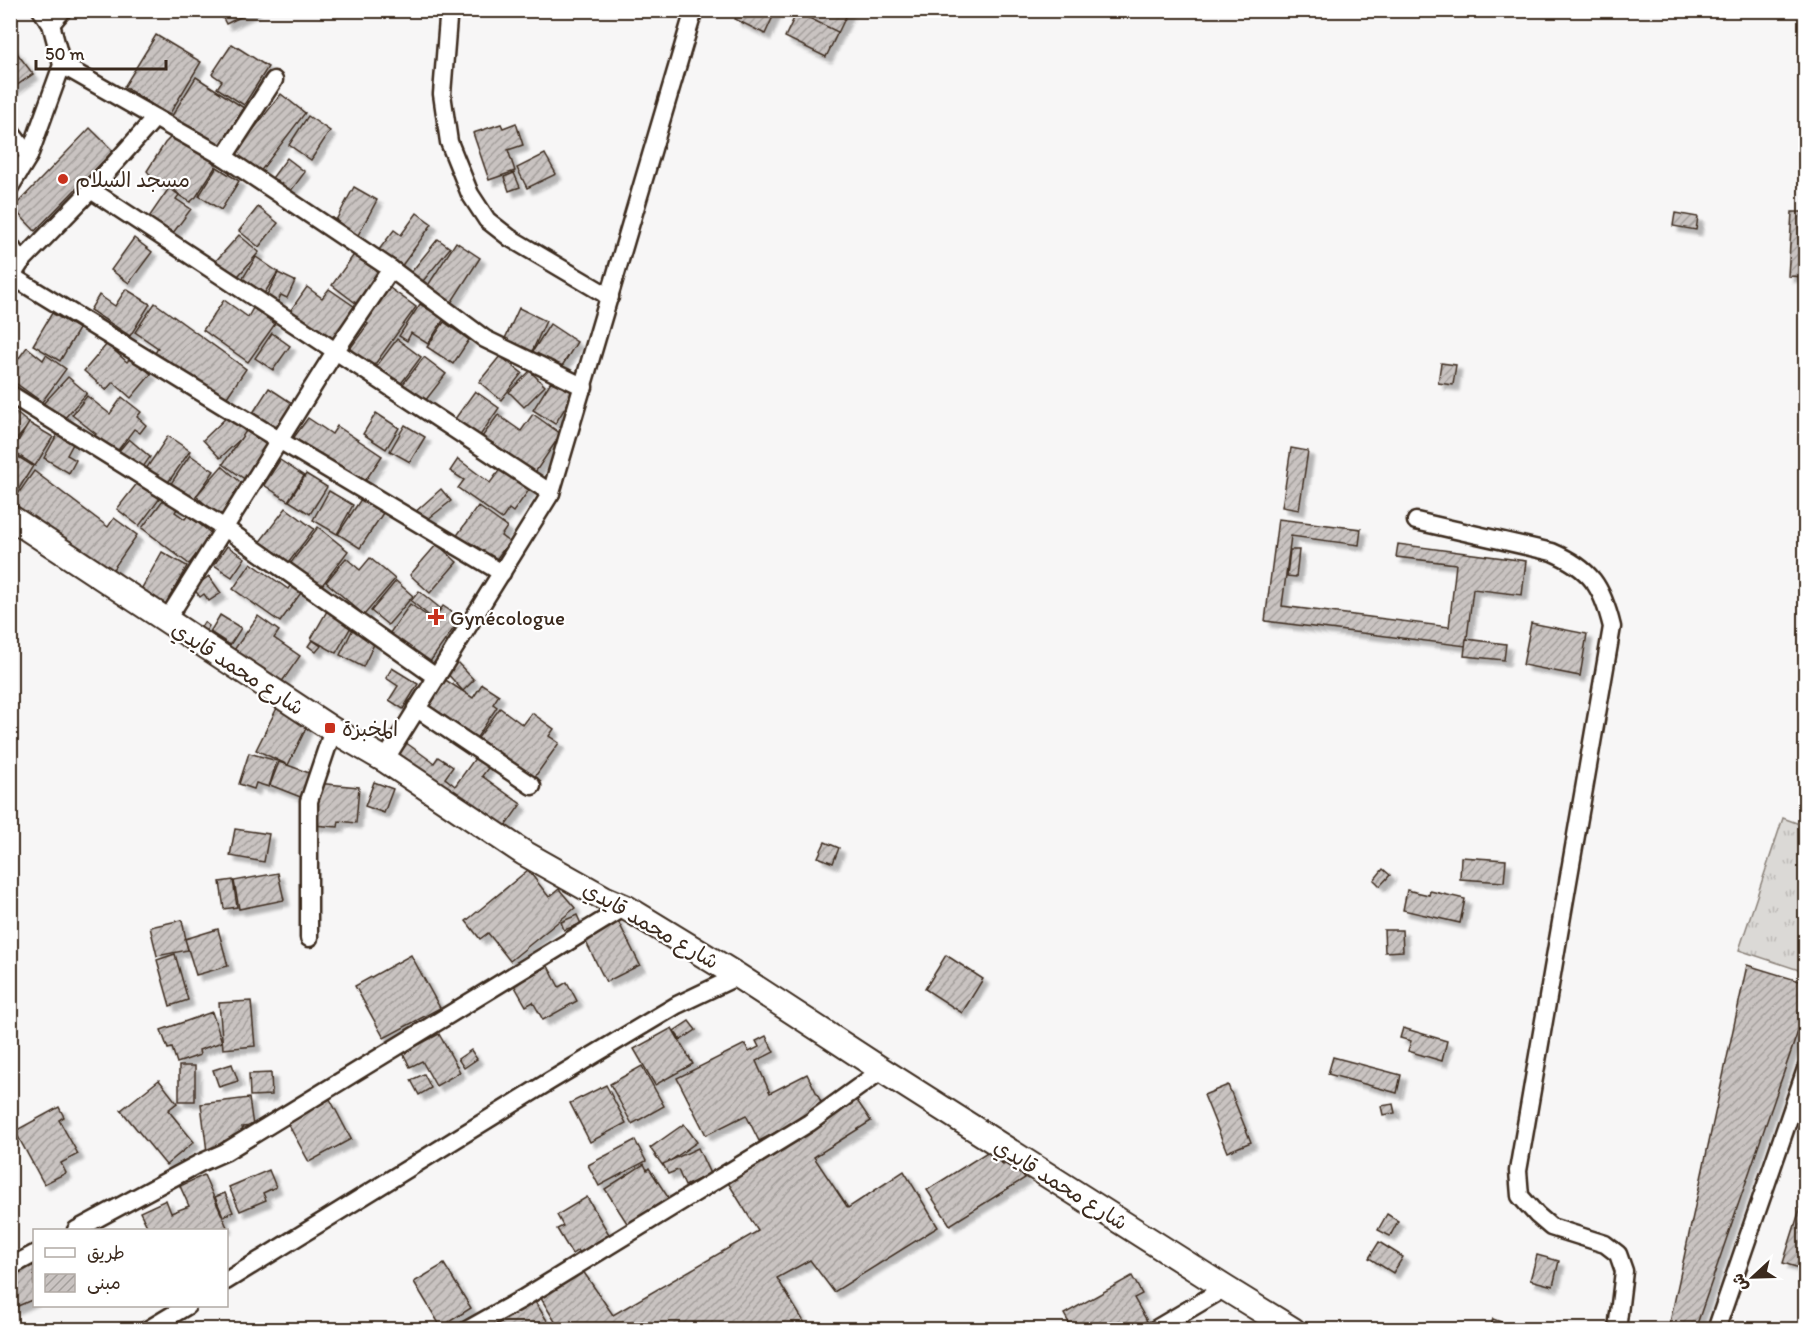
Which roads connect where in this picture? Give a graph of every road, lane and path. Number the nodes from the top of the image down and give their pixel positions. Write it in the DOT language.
graph roads {
  1 [pos="63,10"];
  2 [pos="445,10"];
  3 [pos="694,10"];
  4 [pos="46,17"];
  5 [pos="62,65"];
  6 [pos="274,80"];
  7 [pos="155,118"];
  8 [pos="10,132"];
  9 [pos="29,156"];
  10 [pos="224,157"];
  11 [pos="10,187"];
  12 [pos="91,190"];
  13 [pos="10,245"];
  14 [pos="391,269"];
  15 [pos="14,273"];
  16 [pos="610,297"];
  17 [pos="336,350"];
  18 [pos="584,387"];
  19 [pos="10,394"];
  20 [pos="279,440"];
  21 [pos="551,494"];
  22 [pos="10,517"];
  23 [pos="1416,521"];
  24 [pos="225,528"];
  25 [pos="502,573"];
  26 [pos="166,621"];
  27 [pos="436,677"];
  28 [pos="416,708"];
  29 [pos="333,730"];
  30 [pos="385,760"];
  31 [pos="532,786"];
  32 [pos="625,907"];
  33 [pos="309,938"];
  34 [pos="738,976"];
  35 [pos="1806,1069"];
  36 [pos="882,1070"];
  37 [pos="78,1229"];
  38 [pos="33,1255"];
  39 [pos="10,1267"];
  40 [pos="228,1280"];
  41 [pos="1225,1288"];
  42 [pos="184,1307"];
  43 [pos="147,1329"];
  44 [pos="467,1329"];
  45 [pos="1154,1329"];
  46 [pos="1293,1329"];
  47 [pos="1617,1329"];
  48 [pos="1716,1329"];
  1 -- 4 [label="street"];
  2 -- 16 [label="street"];
  3 -- 16 [label="street"];
  4 -- 5 [label="street"];
  5 -- 7 [label="street"];
  5 -- 9 [label="street"];
  6 -- 10 [label="street"];
  7 -- 10 [label="street"];
  7 -- 12 [label="street"];
  8 -- 9 [label="street"];
  9 -- 11 [label="street"];
  10 -- 14 [label="street"];
  12 -- 15 [label="street"];
  12 -- 17 [label="street"];
  13 -- 15 [label="street"];
  14 -- 17 [label="street"];
  14 -- 18 [label="street"];
  15 -- 20 [label="street"];
  16 -- 18 [label="street"];
  17 -- 20 [label="street"];
  17 -- 21 [label="street"];
  18 -- 21 [label="street"];
  19 -- 24 [label="street"];
  20 -- 24 [label="street"];
  20 -- 25 [label="street"];
  21 -- 25 [label="street"];
  22 -- 26 [label="main road, شارع محمد قايدي"];
  23 -- 47 [label="street"];
  24 -- 26 [label="street"];
  24 -- 27 [label="street"];
  25 -- 27 [label="street"];
  26 -- 29 [label="main road, شارع محمد قايدي"];
  27 -- 28 [label="street"];
  28 -- 30 [label="street"];
  28 -- 31 [label="street"];
  29 -- 30 [label="main road, شارع محمد قايدي"];
  29 -- 33 [label="street"];
  30 -- 32 [label="main road, شارع محمد قايدي"];
  32 -- 34 [label="main road, شارع محمد قايدي"];
  32 -- 37 [label="street"];
  34 -- 36 [label="main road, شارع محمد قايدي"];
  34 -- 40 [label="street"];
  35 -- 48 [label="street"];
  36 -- 41 [label="main road, شارع محمد قايدي"];
  36 -- 44 [label="street"];
  38 -- 39 [label="street"];
  41 -- 45 [label="street"];
  41 -- 46 [label="main road, شارع محمد قايدي"];
  42 -- 43 [label="street"];
}
